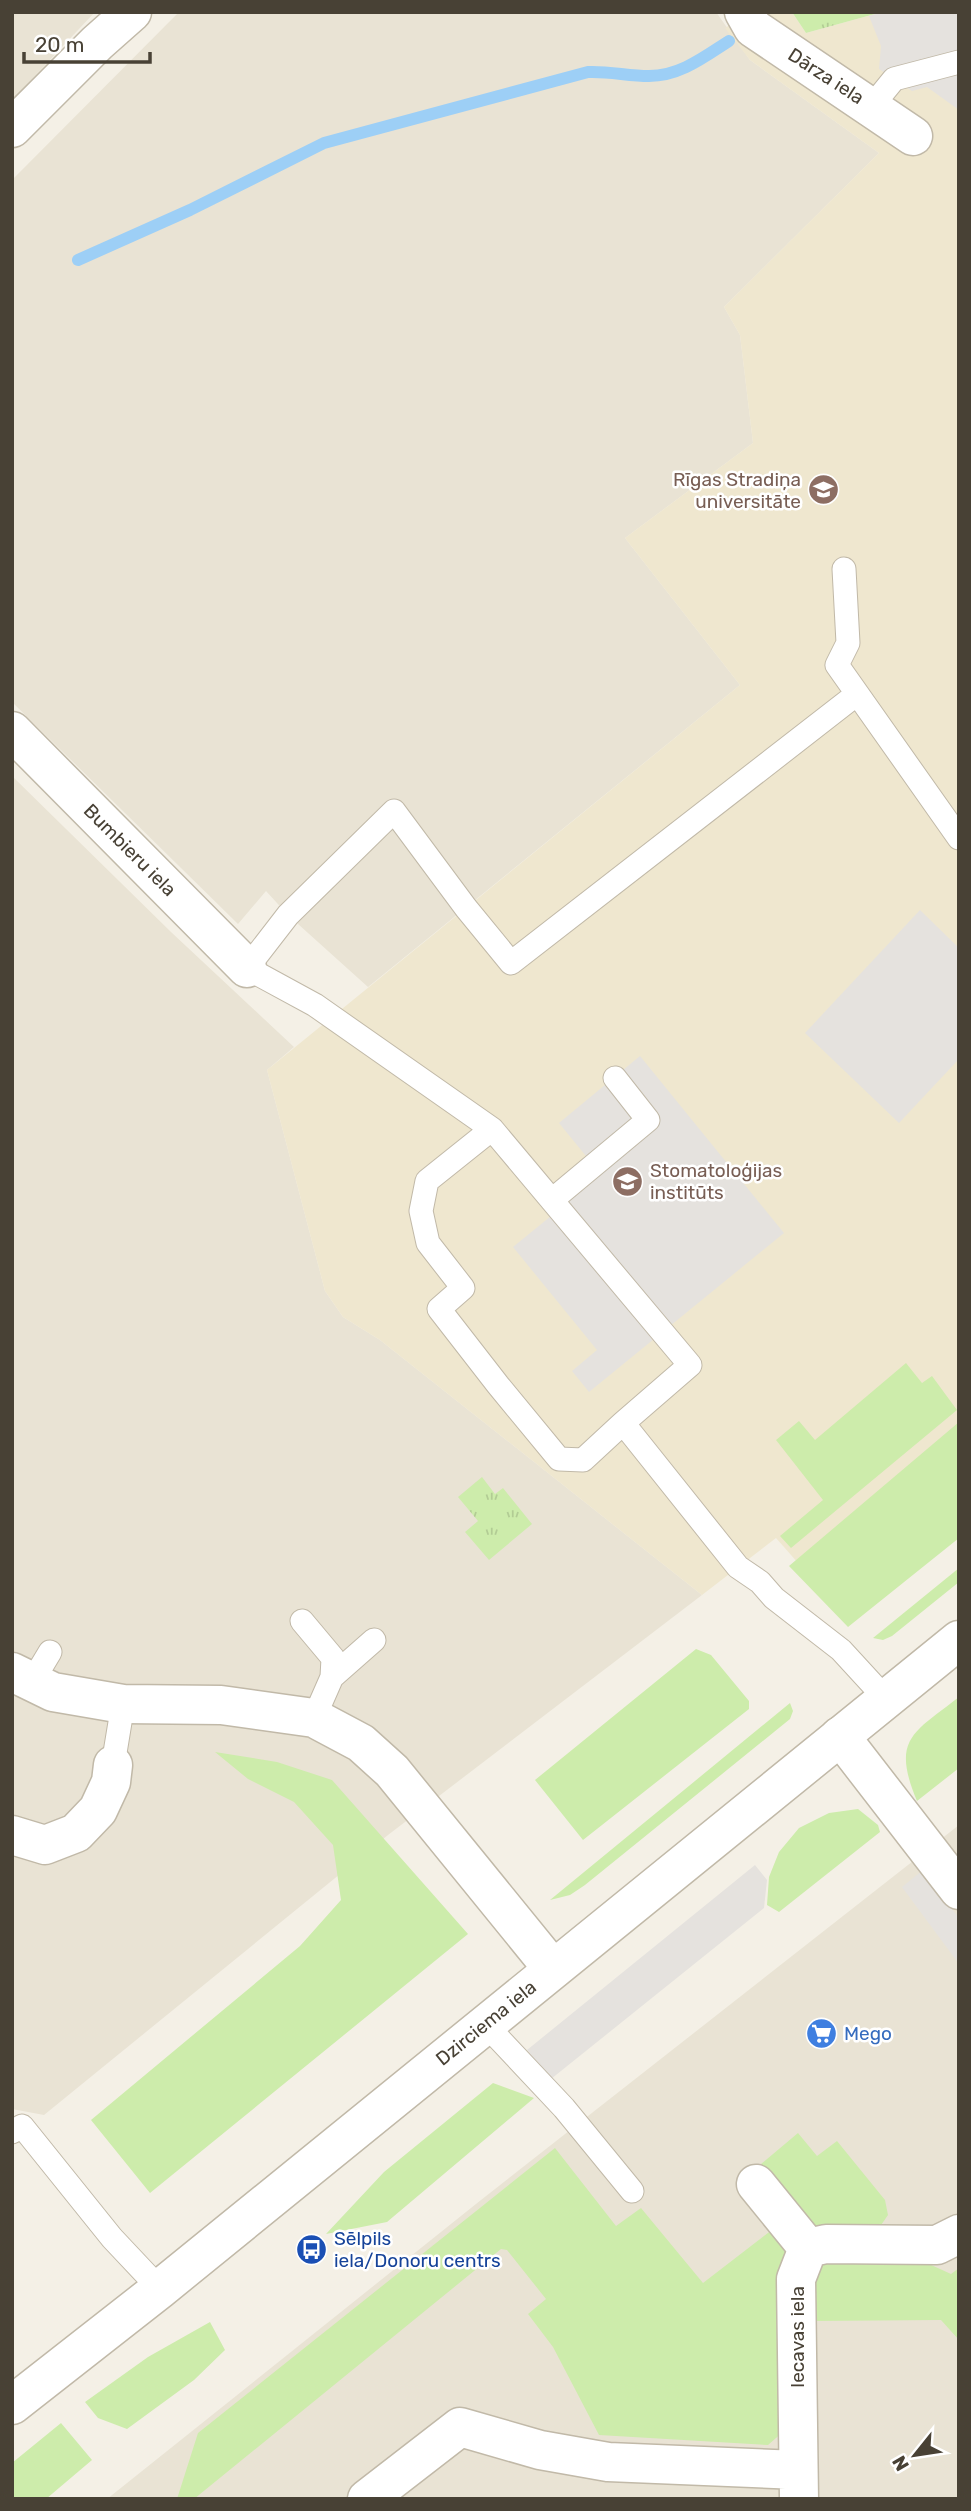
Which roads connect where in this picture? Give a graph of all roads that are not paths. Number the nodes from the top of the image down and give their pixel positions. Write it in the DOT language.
graph roads {
  1 [pos="132,12"];
  2 [pos="744,12"];
  3 [pos="959,62"];
  4 [pos="872,107"];
  5 [pos="12,128"];
  6 [pos="913,136"];
  7 [pos="844,569"];
  8 [pos="857,694"];
  9 [pos="12,731"];
  10 [pos="959,838"];
  11 [pos="247,968"];
  12 [pos="614,1078"];
  13 [pos="492,1129"];
  14 [pos="552,1200"];
  15 [pos="623,1423"];
  16 [pos="302,1621"];
  17 [pos="374,1640"];
  18 [pos="959,1640"];
  19 [pos="31,1668"];
  20 [pos="332,1677"];
  21 [pos="886,1699"];
  22 [pos="123,1704"];
  23 [pos="314,1718"];
  24 [pos="840,1736"];
  25 [pos="113,1765"];
  26 [pos="12,1835"];
  27 [pos="959,1890"];
  28 [pos="553,1969"];
  29 [pos="485,2024"];
  30 [pos="12,2132"];
  31 [pos="756,2184"];
  32 [pos="632,2191"];
  33 [pos="959,2234"];
  34 [pos="808,2248"];
  35 [pos="160,2289"];
  36 [pos="12,2405"];
  37 [pos="798,2484"];
  38 [pos="367,2499"];
  1 -- 5 [label="street"];
  2 -- 4 [label="street, Dārza iela"];
  3 -- 4 [label="lane"];
  4 -- 6 [label="street, Dārza iela"];
  7 -- 8 [label="lane"];
  8 -- 10 [label="lane"];
  8 -- 11 [label="lane"];
  9 -- 11 [label="street, Bumbieru iela"];
  11 -- 13 [label="lane"];
  12 -- 14 [label="lane"];
  13 -- 14 [label="lane"];
  13 -- 15 [label="lane"];
  14 -- 15 [label="lane"];
  15 -- 21 [label="lane"];
  16 -- 20 [label="lane"];
  17 -- 20 [label="lane"];
  18 -- 21 [label="street, Dzirciema iela"];
  19 -- 22 [label="street"];
  20 -- 23 [label="lane"];
  21 -- 24 [label="street, Dzirciema iela"];
  22 -- 23 [label="street"];
  22 -- 25 [label="lane"];
  23 -- 28 [label="street"];
  24 -- 27 [label="street"];
  24 -- 28 [label="street, Dzirciema iela"];
  25 -- 26 [label="street"];
  28 -- 29 [label="street, Dzirciema iela"];
  29 -- 32 [label="lane"];
  29 -- 35 [label="street, Dzirciema iela"];
  30 -- 35 [label="lane"];
  31 -- 34 [label="street"];
  33 -- 34 [label="street"];
  34 -- 37 [label="street, Iecavas iela"];
  35 -- 36 [label="street, Dzirciema iela"];
  37 -- 38 [label="street"];
}
